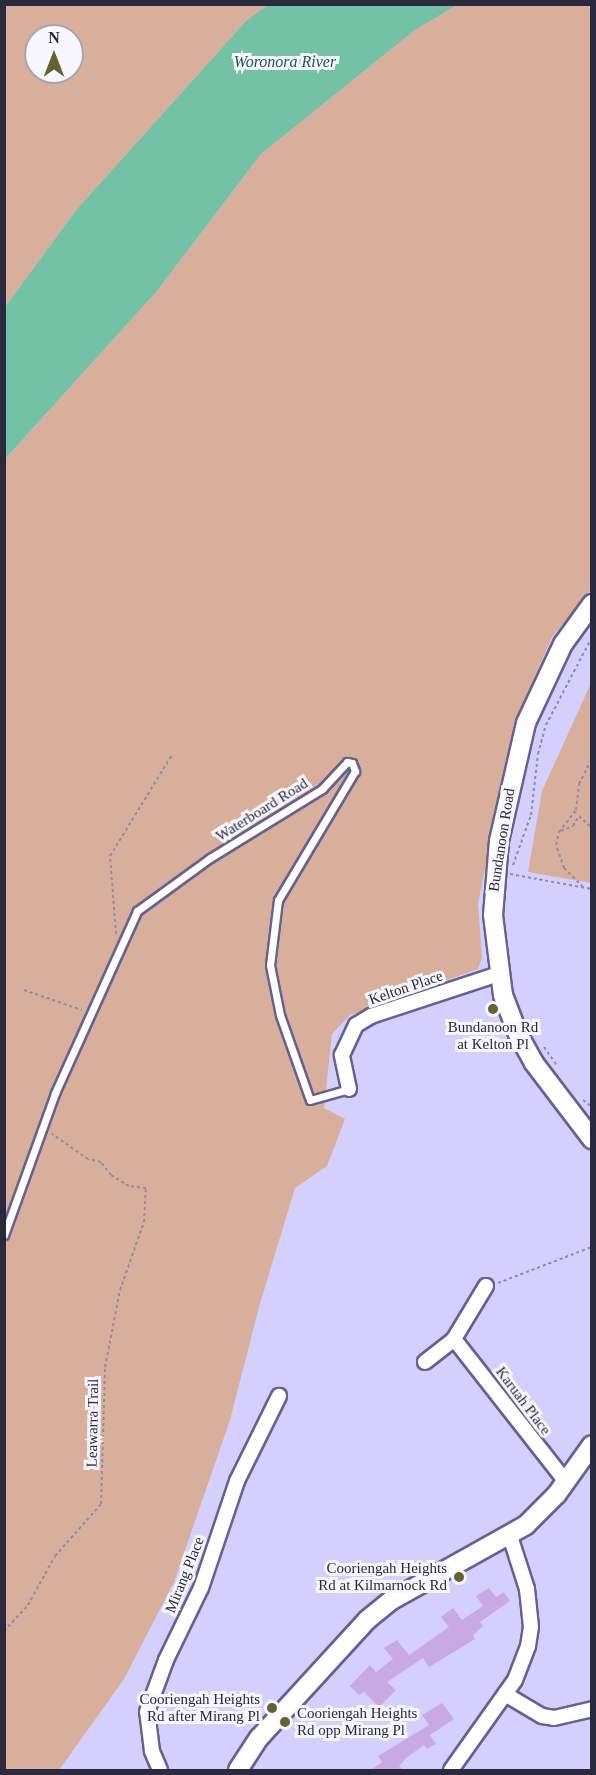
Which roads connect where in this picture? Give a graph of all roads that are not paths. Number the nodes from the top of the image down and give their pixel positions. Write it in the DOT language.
graph roads {
  1 [pos="591,604"];
  2 [pos="499,974"];
  3 [pos="349,1089"];
  4 [pos="588,1128"];
  5 [pos="4,1235"];
  6 [pos="486,1286"];
  7 [pos="454,1339"];
  8 [pos="425,1362"];
  9 [pos="279,1396"];
  10 [pos="591,1445"];
  11 [pos="566,1482"];
  12 [pos="510,1536"];
  13 [pos="505,1694"];
  14 [pos="591,1709"];
  15 [pos="156,1770"];
  16 [pos="238,1770"];
  17 [pos="451,1770"];
  1 -- 2 [label="street, Bundanoon Road"];
  2 -- 3 [label="street, Kelton Place"];
  2 -- 4 [label="street, Bundanoon Road"];
  3 -- 5 [label="lane, Waterboard Road"];
  6 -- 7 [label="street"];
  7 -- 8 [label="street"];
  7 -- 11 [label="street, Karuah Place"];
  9 -- 15 [label="street, Mirang Place"];
  10 -- 11 [label="street"];
  11 -- 12 [label="street"];
  12 -- 13 [label="street"];
  12 -- 16 [label="street"];
  13 -- 14 [label="street"];
  13 -- 17 [label="street"];
}
